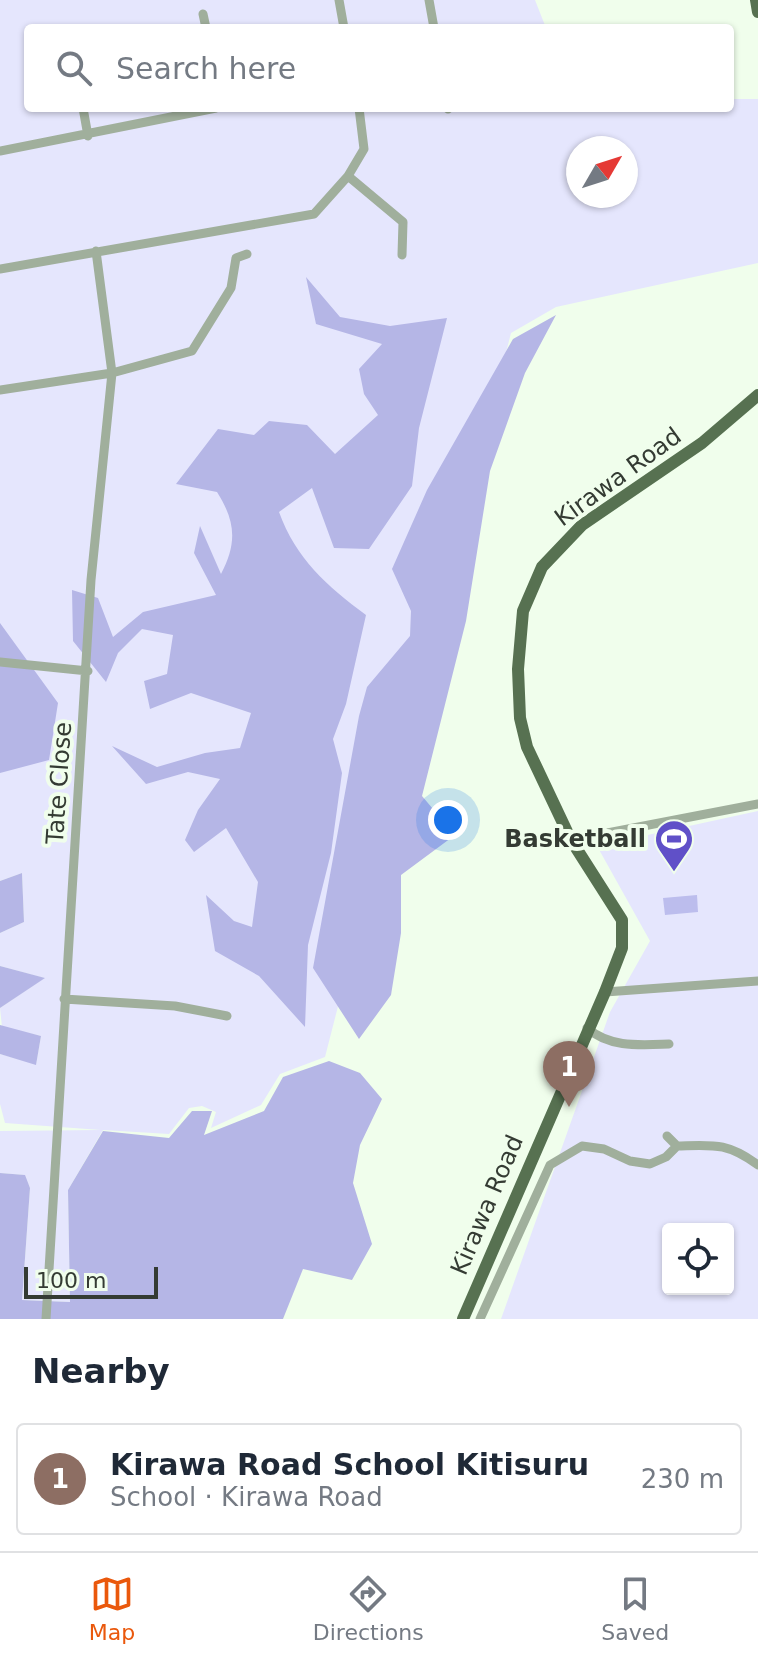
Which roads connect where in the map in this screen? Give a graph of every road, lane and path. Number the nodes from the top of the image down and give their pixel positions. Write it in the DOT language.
graph roads {
  1 [pos="339,0"];
  2 [pos="429,0"];
  3 [pos="756,0"];
  4 [pos="758,12"];
  5 [pos="203,14"];
  6 [pos="205,24"];
  7 [pos="343,24"];
  8 [pos="433,24"];
  9 [pos="84,112"];
  10 [pos="198,112"];
  11 [pos="359,112"];
  12 [pos="88,136"];
  13 [pos="0,151"];
  14 [pos="348,176"];
  15 [pos="96,251"];
  16 [pos="247,254"];
  17 [pos="402,255"];
  18 [pos="0,269"];
  19 [pos="112,373"];
  20 [pos="0,390"];
  21 [pos="758,395"];
  22 [pos="0,662"];
  23 [pos="88,671"];
  24 [pos="758,804"];
  25 [pos="571,840"];
  26 [pos="758,981"];
  27 [pos="605,992"];
  28 [pos="64,999"];
  29 [pos="227,1016"];
  30 [pos="587,1028"];
  31 [pos="669,1044"];
  32 [pos="667,1136"];
  33 [pos="677,1146"];
  34 [pos="758,1165"];
  35 [pos="46,1319"];
  36 [pos="463,1319"];
  37 [pos="480,1319"];
  1 -- 7 [label="street"];
  2 -- 8 [label="street"];
  3 -- 4 [label="main road"];
  5 -- 6 [label="street"];
  9 -- 12 [label="street"];
  10 -- 12 [label="street"];
  11 -- 14 [label="street"];
  12 -- 13 [label="street"];
  14 -- 15 [label="street"];
  14 -- 17 [label="street"];
  15 -- 18 [label="street"];
  15 -- 19 [label="street, Tate Close"];
  16 -- 19 [label="street"];
  19 -- 20 [label="street"];
  19 -- 23 [label="street, Tate Close"];
  21 -- 25 [label="main road, Kirawa Road"];
  22 -- 23 [label="street"];
  23 -- 28 [label="street, Tate Close"];
  24 -- 25 [label="street"];
  25 -- 27 [label="main road, Kirawa Road"];
  26 -- 27 [label="street"];
  27 -- 30 [label="main road, Kirawa Road"];
  28 -- 29 [label="street"];
  28 -- 35 [label="street, Tate Close"];
  30 -- 31 [label="street"];
  30 -- 36 [label="main road, Kirawa Road"];
  32 -- 33 [label="street"];
  33 -- 34 [label="street"];
  33 -- 37 [label="street"];
}
